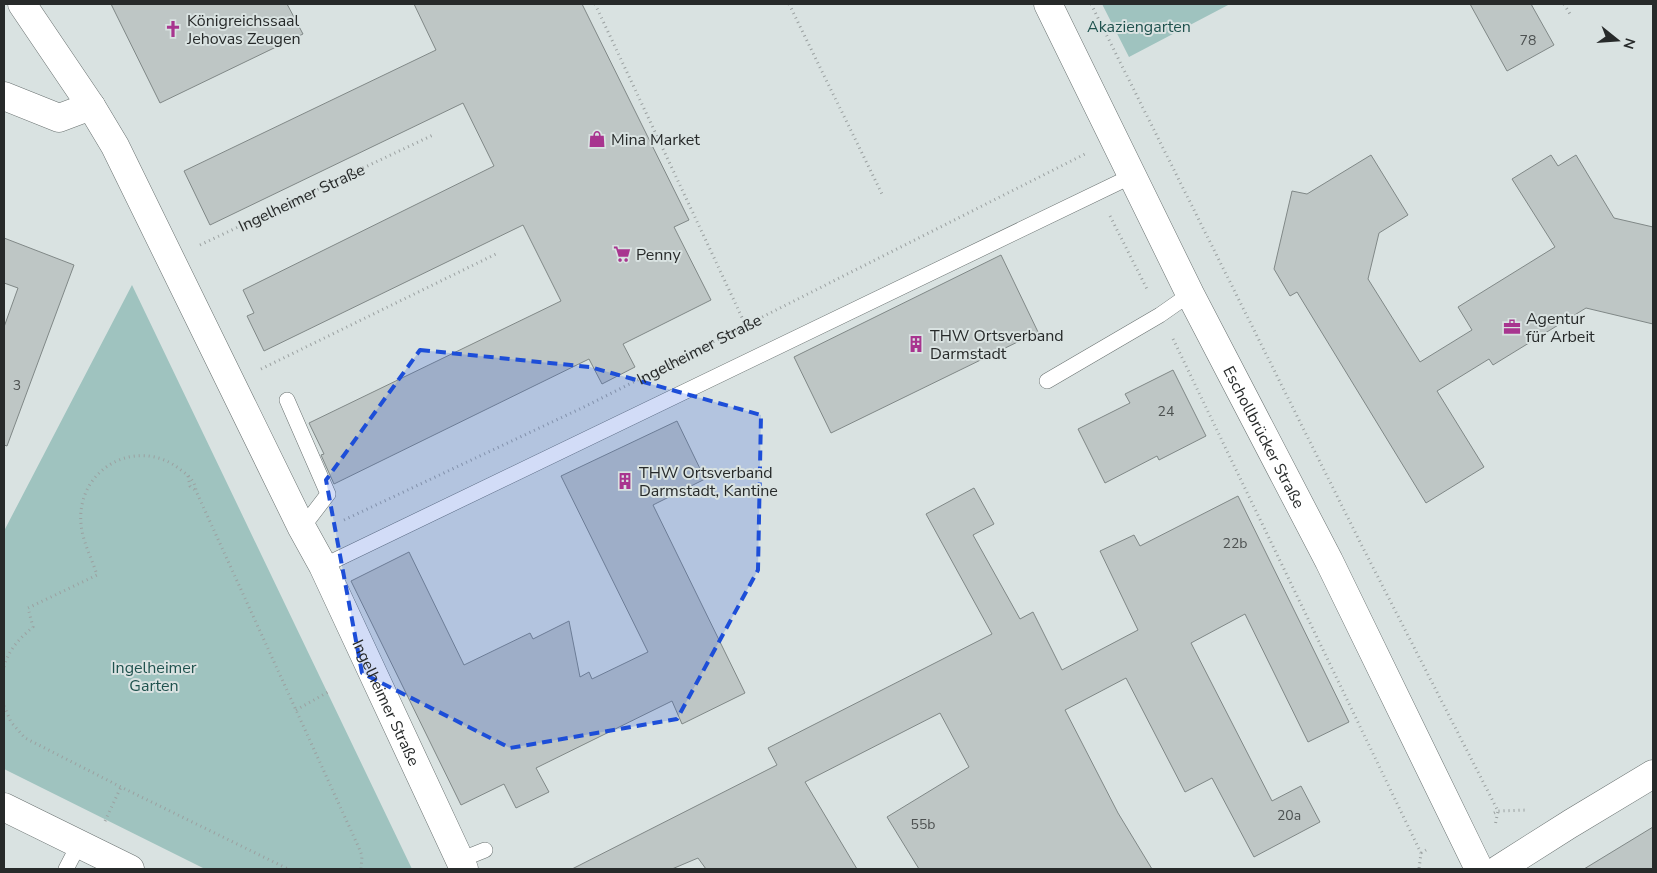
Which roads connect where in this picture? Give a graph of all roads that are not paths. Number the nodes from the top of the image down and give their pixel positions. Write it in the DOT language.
graph roads {
  1 [pos="1048,4"];
  2 [pos="26,5"];
  3 [pos="4,96"];
  4 [pos="90,106"];
  5 [pos="1132,176"];
  6 [pos="1190,294"];
  7 [pos="1046,381"];
  8 [pos="287,400"];
  9 [pos="304,532"];
  10 [pos="323,566"];
  11 [pos="1653,774"];
  12 [pos="4,807"];
  13 [pos="79,844"];
  14 [pos="470,860"];
  15 [pos="113,866"];
  16 [pos="66,869"];
  17 [pos="1479,869"];
  18 [pos="1499,869"];
  1 -- 5 [label="street, Eschollbrücker Straße"];
  2 -- 4 [label="street, Ingelheimer Straße"];
  3 -- 4 [label="street"];
  4 -- 9 [label="street, Ingelheimer Straße"];
  5 -- 6 [label="street, Eschollbrücker Straße"];
  5 -- 10 [label="lane"];
  6 -- 7 [label="lane"];
  6 -- 17 [label="street, Eschollbrücker Straße"];
  8 -- 9 [label="lane"];
  9 -- 10 [label="street, Ingelheimer Straße"];
  10 -- 14 [label="street, Ingelheimer Straße"];
  11 -- 18 [label="street"];
  12 -- 13 [label="street"];
  13 -- 15 [label="street"];
  13 -- 16 [label="lane"];
}
